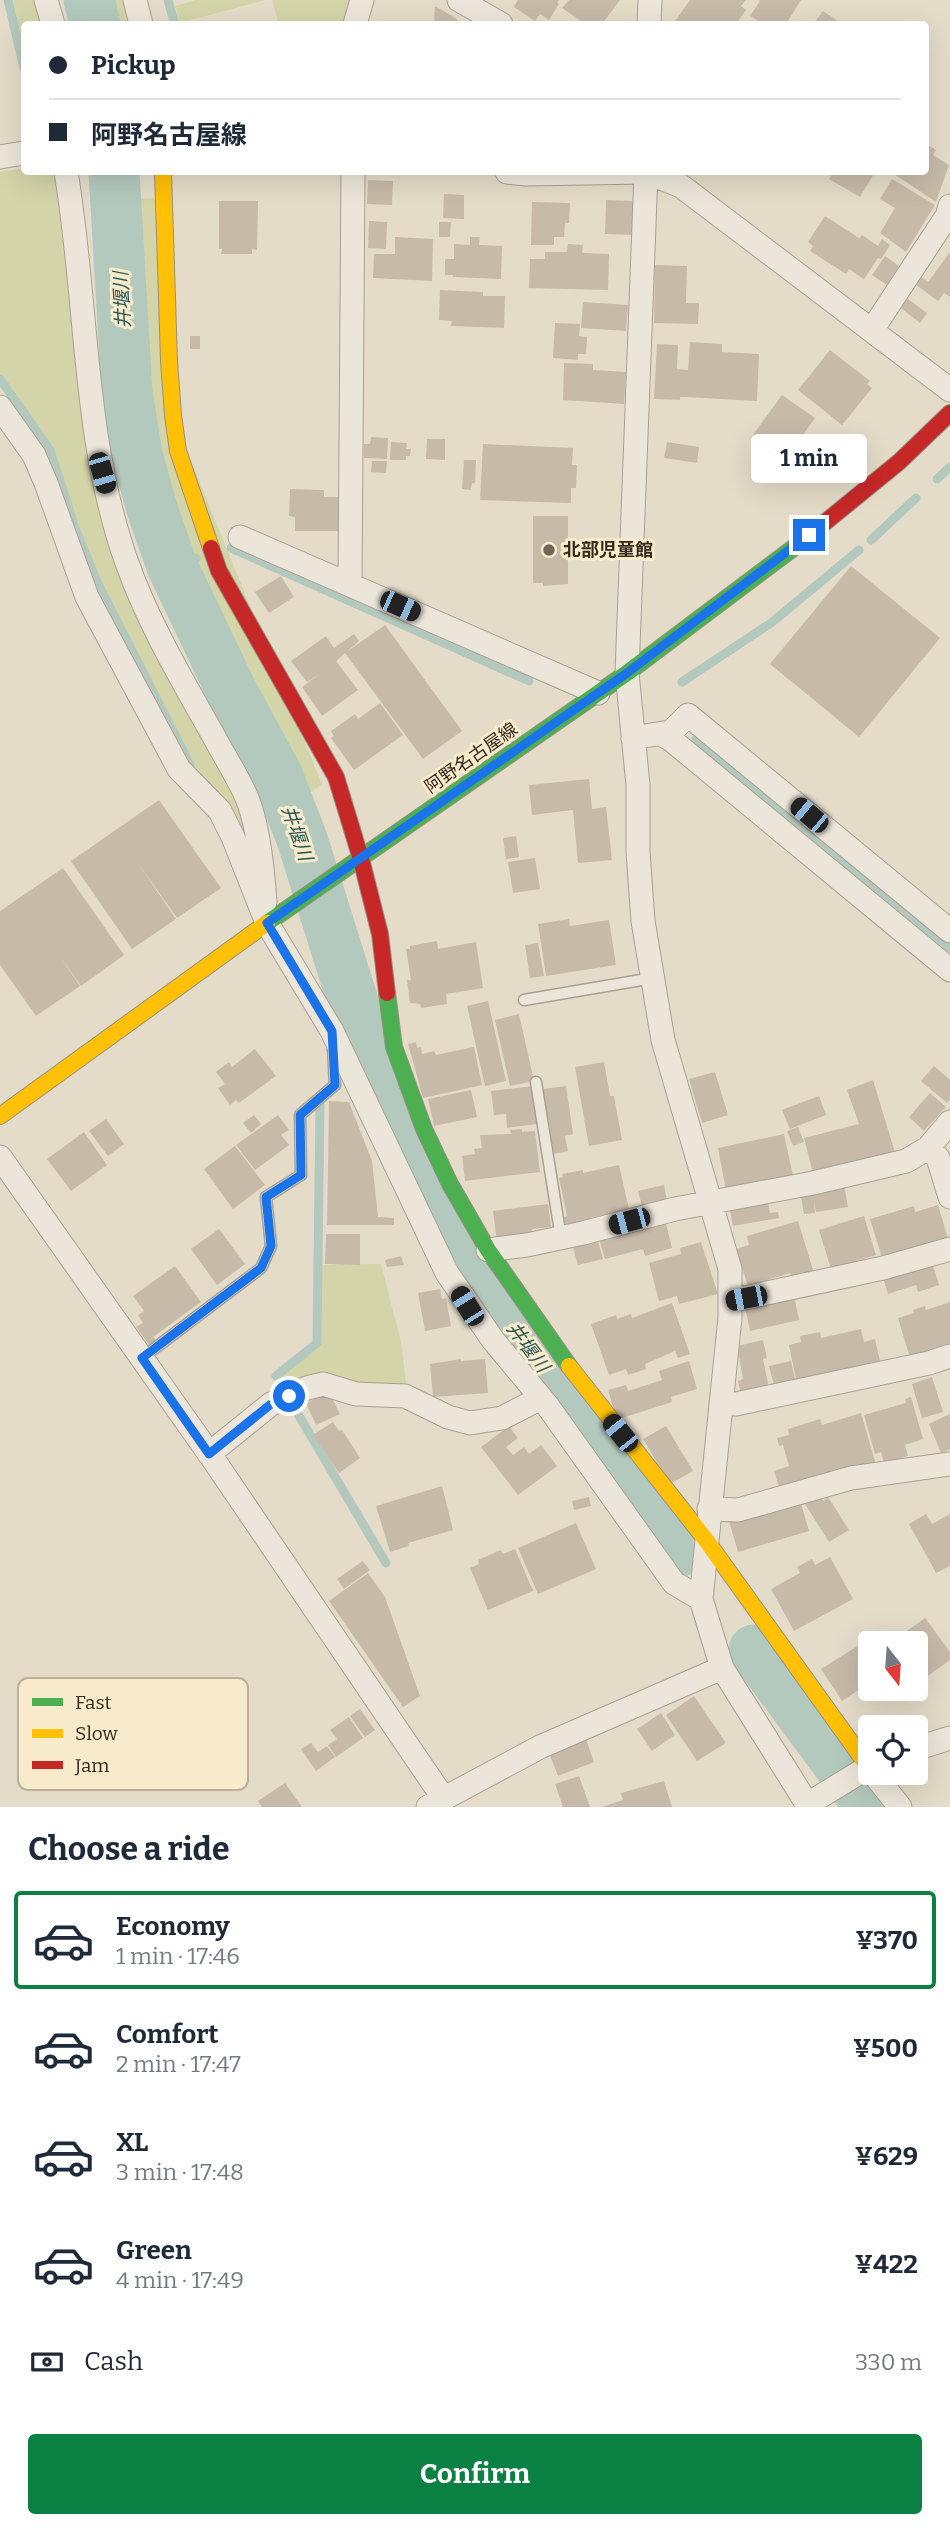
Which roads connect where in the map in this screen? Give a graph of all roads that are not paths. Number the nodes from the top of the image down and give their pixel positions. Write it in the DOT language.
graph roads {
  1 [pos="46,0"];
  2 [pos="135,0"];
  3 [pos="362,0"];
  4 [pos="459,0"];
  5 [pos="650,0"];
  6 [pos="52,21"];
  7 [pos="140,21"];
  8 [pos="356,21"];
  9 [pos="496,21"];
  10 [pos="649,21"];
  11 [pos="21,154"];
  12 [pos="0,157"];
  13 [pos="67,175"];
  14 [pos="163,175"];
  15 [pos="353,175"];
  16 [pos="646,175"];
  17 [pos="654,175"];
  18 [pos="950,205"];
  19 [pos="872,330"];
  20 [pos="950,390"];
  21 [pos="0,407"];
  22 [pos="950,414"];
  23 [pos="240,537"];
  24 [pos="350,584"];
  25 [pos="627,673"];
  26 [pos="598,693"];
  27 [pos="666,737"];
  28 [pos="633,738"];
  29 [pos="357,862"];
  30 [pos="272,919"];
  31 [pos="950,931"];
  32 [pos="950,970"];
  33 [pos="653,978"];
  34 [pos="524,1000"];
  35 [pos="332,1031"];
  36 [pos="536,1082"];
  37 [pos="0,1116"];
  38 [pos="950,1122"];
  39 [pos="928,1148"];
  40 [pos="0,1157"];
  41 [pos="950,1197"];
  42 [pos="712,1202"];
  43 [pos="561,1238"];
  44 [pos="950,1249"];
  45 [pos="488,1250"];
  46 [pos="730,1301"];
  47 [pos="950,1356"];
  48 [pos="142,1358"];
  49 [pos="541,1398"];
  50 [pos="720,1403"];
  51 [pos="209,1454"];
  52 [pos="950,1464"];
  53 [pos="709,1509"];
  54 [pos="706,1541"];
  55 [pos="701,1599"];
  56 [pos="722,1668"];
  57 [pos="950,1738"];
  58 [pos="928,1745"];
  59 [pos="858,1756"];
  60 [pos="858,1775"];
  61 [pos="881,1785"];
  62 [pos="436,1803"];
  63 [pos="809,1805"];
  64 [pos="900,1807"];
  1 -- 6 [label="street"];
  2 -- 7 [label="street"];
  3 -- 8 [label="street"];
  4 -- 9 [label="street"];
  5 -- 10 [label="street"];
  11 -- 12 [label="street"];
  13 -- 30 [label="street"];
  14 -- 29 [label="street"];
  15 -- 24 [label="street"];
  16 -- 25 [label="street"];
  17 -- 19 [label="street"];
  18 -- 19 [label="street"];
  19 -- 20 [label="street"];
  21 -- 30 [label="street"];
  22 -- 25 [label="street, 阿野名古屋線"];
  23 -- 24 [label="street"];
  24 -- 26 [label="street"];
  25 -- 26 [label="street, 阿野名古屋線"];
  25 -- 28 [label="street"];
  26 -- 29 [label="street, 阿野名古屋線"];
  27 -- 28 [label="street"];
  27 -- 31 [label="street"];
  27 -- 32 [label="street"];
  28 -- 33 [label="street"];
  29 -- 30 [label="street, 阿野名古屋線"];
  29 -- 45 [label="street"];
  30 -- 35 [label="street"];
  30 -- 37 [label="street, 阿野名古屋線"];
  33 -- 34 [label="lane"];
  33 -- 42 [label="street"];
  35 -- 48 [label="lane"];
  35 -- 49 [label="street"];
  36 -- 43 [label="lane"];
  38 -- 39 [label="street"];
  39 -- 41 [label="street"];
  39 -- 42 [label="street"];
  40 -- 48 [label="street"];
  42 -- 43 [label="street"];
  42 -- 46 [label="street"];
  43 -- 45 [label="street"];
  44 -- 46 [label="street"];
  45 -- 54 [label="street"];
  46 -- 50 [label="street"];
  47 -- 50 [label="street"];
  48 -- 51 [label="street"];
  49 -- 51 [label="street"];
  49 -- 55 [label="street"];
  50 -- 53 [label="street"];
  51 -- 62 [label="street"];
  52 -- 53 [label="street"];
  53 -- 54 [label="street"];
  54 -- 55 [label="street"];
  54 -- 59 [label="street"];
  55 -- 56 [label="street"];
  56 -- 62 [label="street"];
  56 -- 63 [label="street"];
  57 -- 58 [label="street"];
  60 -- 63 [label="street"];
  61 -- 64 [label="street"];
}
